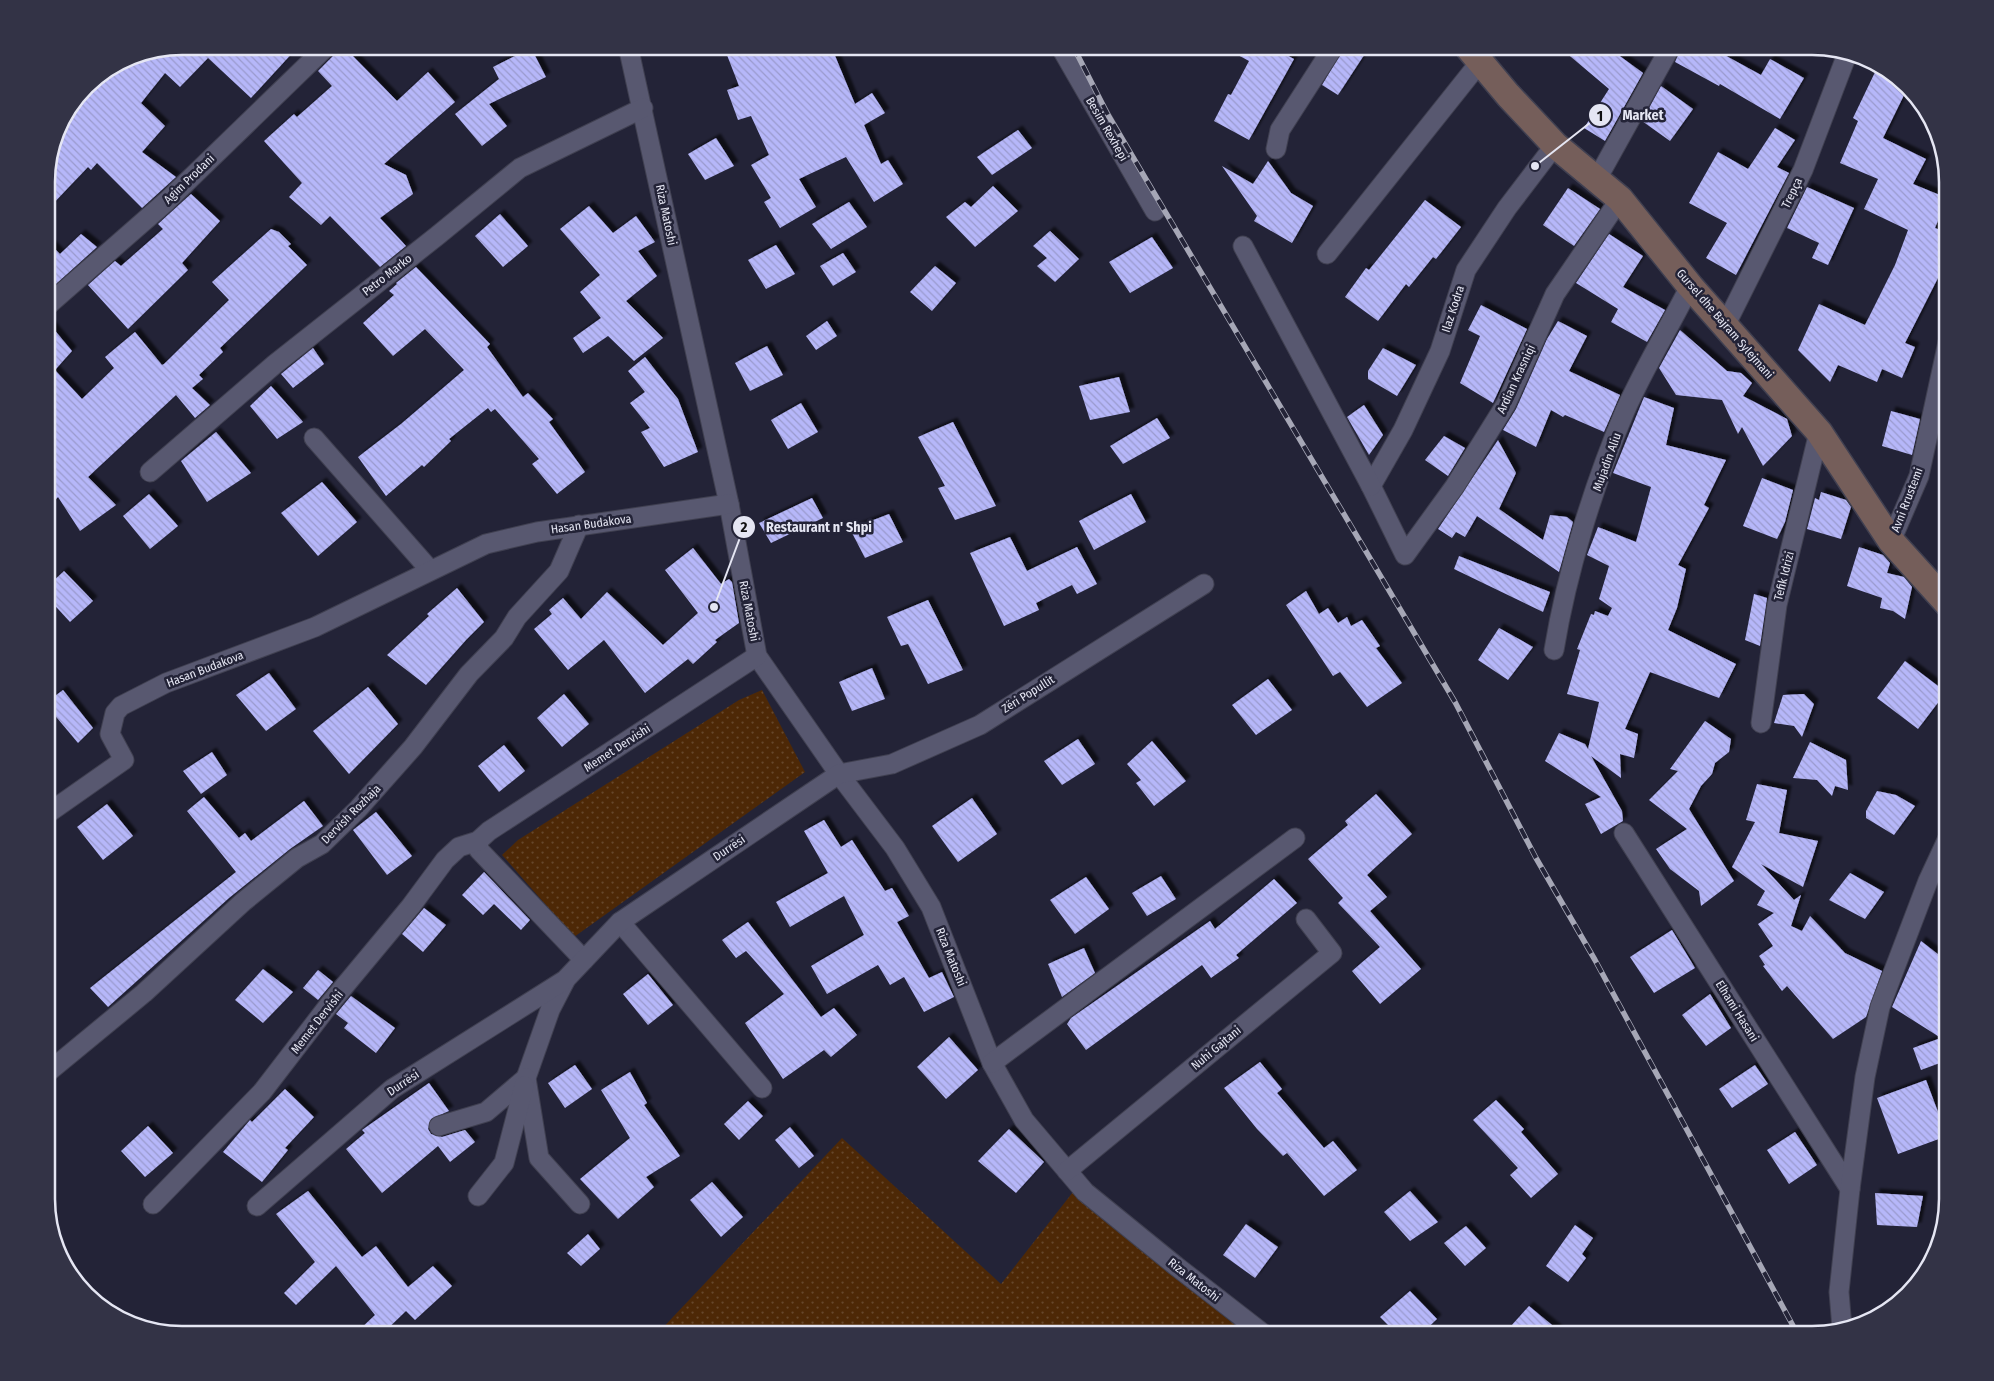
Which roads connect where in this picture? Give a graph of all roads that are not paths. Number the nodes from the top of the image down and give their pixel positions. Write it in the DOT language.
graph roads {
  1 [pos="318,55"];
  2 [pos="630,55"];
  3 [pos="1065,55"];
  4 [pos="1328,55"];
  5 [pos="1473,55"];
  6 [pos="1475,55"];
  7 [pos="1666,55"];
  8 [pos="1845,60"];
  9 [pos="643,108"];
  10 [pos="1555,145"];
  11 [pos="1276,149"];
  12 [pos="1597,179"];
  13 [pos="1620,199"];
  14 [pos="1155,211"];
  15 [pos="1243,246"];
  16 [pos="1327,254"];
  17 [pos="1690,286"];
  18 [pos="55,298"];
  19 [pos="1726,324"];
  20 [pos="1939,384"];
  21 [pos="1819,432"];
  22 [pos="314,438"];
  23 [pos="150,472"];
  24 [pos="1371,486"];
  25 [pos="729,504"];
  26 [pos="579,525"];
  27 [pos="1891,541"];
  28 [pos="430,570"];
  29 [pos="1204,584"];
  30 [pos="1939,594"];
  31 [pos="1554,650"];
  32 [pos="757,656"];
  33 [pos="1761,723"];
  34 [pos="839,774"];
  35 [pos="55,808"];
  36 [pos="1624,832"];
  37 [pos="1295,838"];
  38 [pos="478,841"];
  39 [pos="1939,857"];
  40 [pos="1306,919"];
  41 [pos="620,922"];
  42 [pos="584,960"];
  43 [pos="565,980"];
  44 [pos="992,1062"];
  45 [pos="55,1066"];
  46 [pos="526,1078"];
  47 [pos="762,1088"];
  48 [pos="439,1126"];
  49 [pos="1067,1171"];
  50 [pos="1850,1189"];
  51 [pos="478,1196"];
  52 [pos="153,1204"];
  53 [pos="580,1204"];
  54 [pos="257,1206"];
  55 [pos="1842,1323"];
  56 [pos="1253,1326"];
  1 -- 18 [label="street, Agim Prodani"];
  2 -- 9 [label="street, Riza Matoshi"];
  3 -- 14 [label="street, Besim Rexhepi"];
  4 -- 11 [label="street"];
  5 -- 16 [label="street, Gursel dhe Bajram Sylejmani"];
  6 -- 10 [label="street, Gursel dhe Bajram Sylejmani"];
  7 -- 12 [label="street"];
  8 -- 19 [label="street, Trepça"];
  9 -- 23 [label="street, Petro Marko"];
  9 -- 25 [label="street, Riza Matoshi"];
  10 -- 12 [label="street, Gursel dhe Bajram Sylejmani"];
  10 -- 24 [label="street, Ilaz Kodra"];
  12 -- 13 [label="street, Gursel dhe Bajram Sylejmani"];
  13 -- 17 [label="street, Gursel dhe Bajram Sylejmani"];
  13 -- 24 [label="street, Ardian Krasniqi"];
  15 -- 24 [label="street"];
  17 -- 19 [label="street, Gursel dhe Bajram Sylejmani"];
  17 -- 31 [label="street, Mujadin Aliu"];
  19 -- 21 [label="street, Gursel dhe Bajram Sylejmani"];
  20 -- 27 [label="street, Avni Rrustemi"];
  21 -- 27 [label="street, Gursel dhe Bajram Sylejmani"];
  21 -- 33 [label="street, Tefik Idrizi"];
  22 -- 28 [label="street"];
  25 -- 26 [label="street, Hasan Budakova"];
  25 -- 32 [label="street, Riza Matoshi"];
  26 -- 28 [label="street, Hasan Budakova"];
  26 -- 45 [label="street, Dervish Rozhaja"];
  27 -- 30 [label="street, Gursel dhe Bajram Sylejmani"];
  28 -- 35 [label="street, Hasan Budakova"];
  29 -- 34 [label="street, Zëri Popullit"];
  32 -- 34 [label="street, Riza Matoshi"];
  32 -- 38 [label="street, Memet Dervishi"];
  34 -- 41 [label="street, Durrësi"];
  34 -- 44 [label="street, Riza Matoshi"];
  36 -- 50 [label="street, Elhami Hasani"];
  37 -- 44 [label="street"];
  38 -- 42 [label="street"];
  38 -- 52 [label="street, Memet Dervishi"];
  39 -- 50 [label="street"];
  40 -- 49 [label="street, Nuhi Gajtani"];
  41 -- 42 [label="street, Durrësi"];
  41 -- 47 [label="street"];
  42 -- 43 [label="street, Durrësi"];
  43 -- 46 [label="street, Durrësi"];
  43 -- 54 [label="street, Durrësi"];
  44 -- 49 [label="street, Riza Matoshi"];
  46 -- 48 [label="street"];
  46 -- 51 [label="street, Durrësi"];
  46 -- 53 [label="street, Durrësi"];
  49 -- 56 [label="street, Riza Matoshi"];
  50 -- 55 [label="street"];
}
